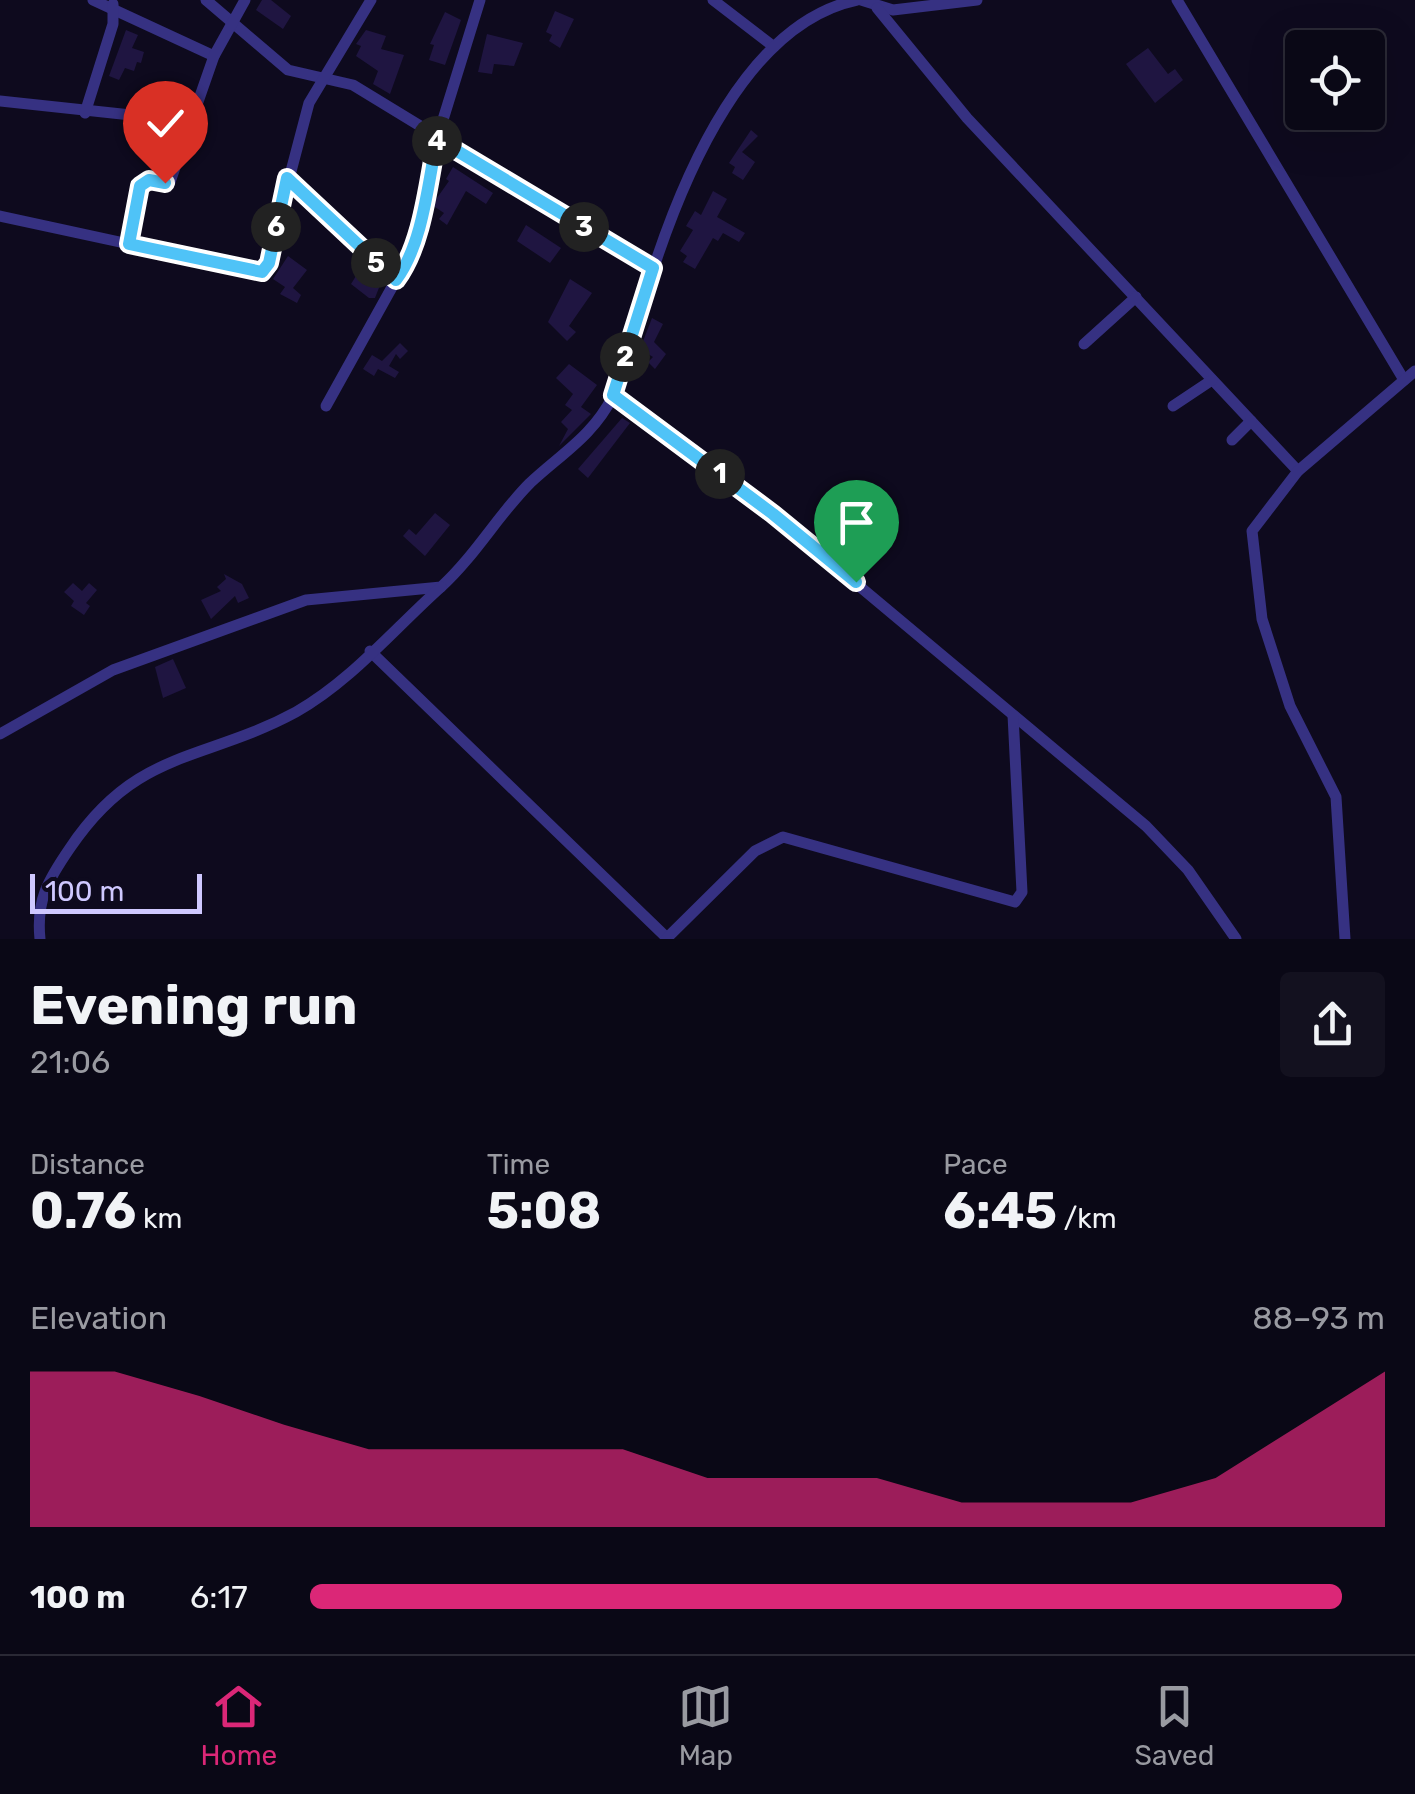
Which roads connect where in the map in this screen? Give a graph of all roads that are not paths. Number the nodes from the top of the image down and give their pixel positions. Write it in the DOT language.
graph roads {
  1 [pos="94,0"];
  2 [pos="206,0"];
  3 [pos="245,0"];
  4 [pos="370,0"];
  5 [pos="480,0"];
  6 [pos="713,0"];
  7 [pos="859,0"];
  8 [pos="977,0"];
  9 [pos="1177,0"];
  10 [pos="113,3"];
  11 [pos="877,8"];
  12 [pos="234,21"];
  13 [pos="773,46"];
  14 [pos="214,56"];
  15 [pos="324,80"];
  16 [pos="0,101"];
  17 [pos="85,113"];
  18 [pos="187,121"];
  19 [pos="437,139"];
  20 [pos="287,178"];
  21 [pos="0,216"];
  22 [pos="129,244"];
  23 [pos="653,268"];
  24 [pos="396,280"];
  25 [pos="1136,297"];
  26 [pos="1084,344"];
  27 [pos="1410,375"];
  28 [pos="1212,380"];
  29 [pos="613,395"];
  30 [pos="326,406"];
  31 [pos="1173,406"];
  32 [pos="1251,421"];
  33 [pos="1232,440"];
  34 [pos="1298,471"];
  35 [pos="441,586"];
  36 [pos="370,651"];
  37 [pos="1013,715"];
  38 [pos="0,734"];
  39 [pos="40,939"];
  40 [pos="667,939"];
  41 [pos="1236,939"];
  42 [pos="1345,939"];
  1 -- 10 [label="street"];
  2 -- 12 [label="street"];
  3 -- 12 [label="street"];
  4 -- 15 [label="street"];
  5 -- 19 [label="street"];
  6 -- 13 [label="street"];
  7 -- 11 [label="street"];
  7 -- 13 [label="street"];
  8 -- 11 [label="street"];
  9 -- 27 [label="street"];
  10 -- 14 [label="street"];
  10 -- 17 [label="street"];
  11 -- 25 [label="street"];
  12 -- 14 [label="street"];
  12 -- 15 [label="street"];
  13 -- 23 [label="street"];
  14 -- 18 [label="street"];
  15 -- 19 [label="street"];
  15 -- 20 [label="street"];
  16 -- 17 [label="street"];
  17 -- 18 [label="street"];
  18 -- 22 [label="street"];
  19 -- 23 [label="street"];
  19 -- 24 [label="street"];
  20 -- 22 [label="street"];
  20 -- 24 [label="street"];
  21 -- 22 [label="street"];
  23 -- 29 [label="street"];
  24 -- 30 [label="street"];
  25 -- 26 [label="street"];
  25 -- 28 [label="street"];
  27 -- 34 [label="street"];
  28 -- 31 [label="street"];
  28 -- 32 [label="street"];
  29 -- 35 [label="street"];
  29 -- 37 [label="street"];
  32 -- 33 [label="street"];
  32 -- 34 [label="street"];
  34 -- 42 [label="street"];
  35 -- 36 [label="street"];
  35 -- 38 [label="street"];
  36 -- 39 [label="street"];
  36 -- 40 [label="street"];
  37 -- 40 [label="street"];
  37 -- 41 [label="street"];
}
